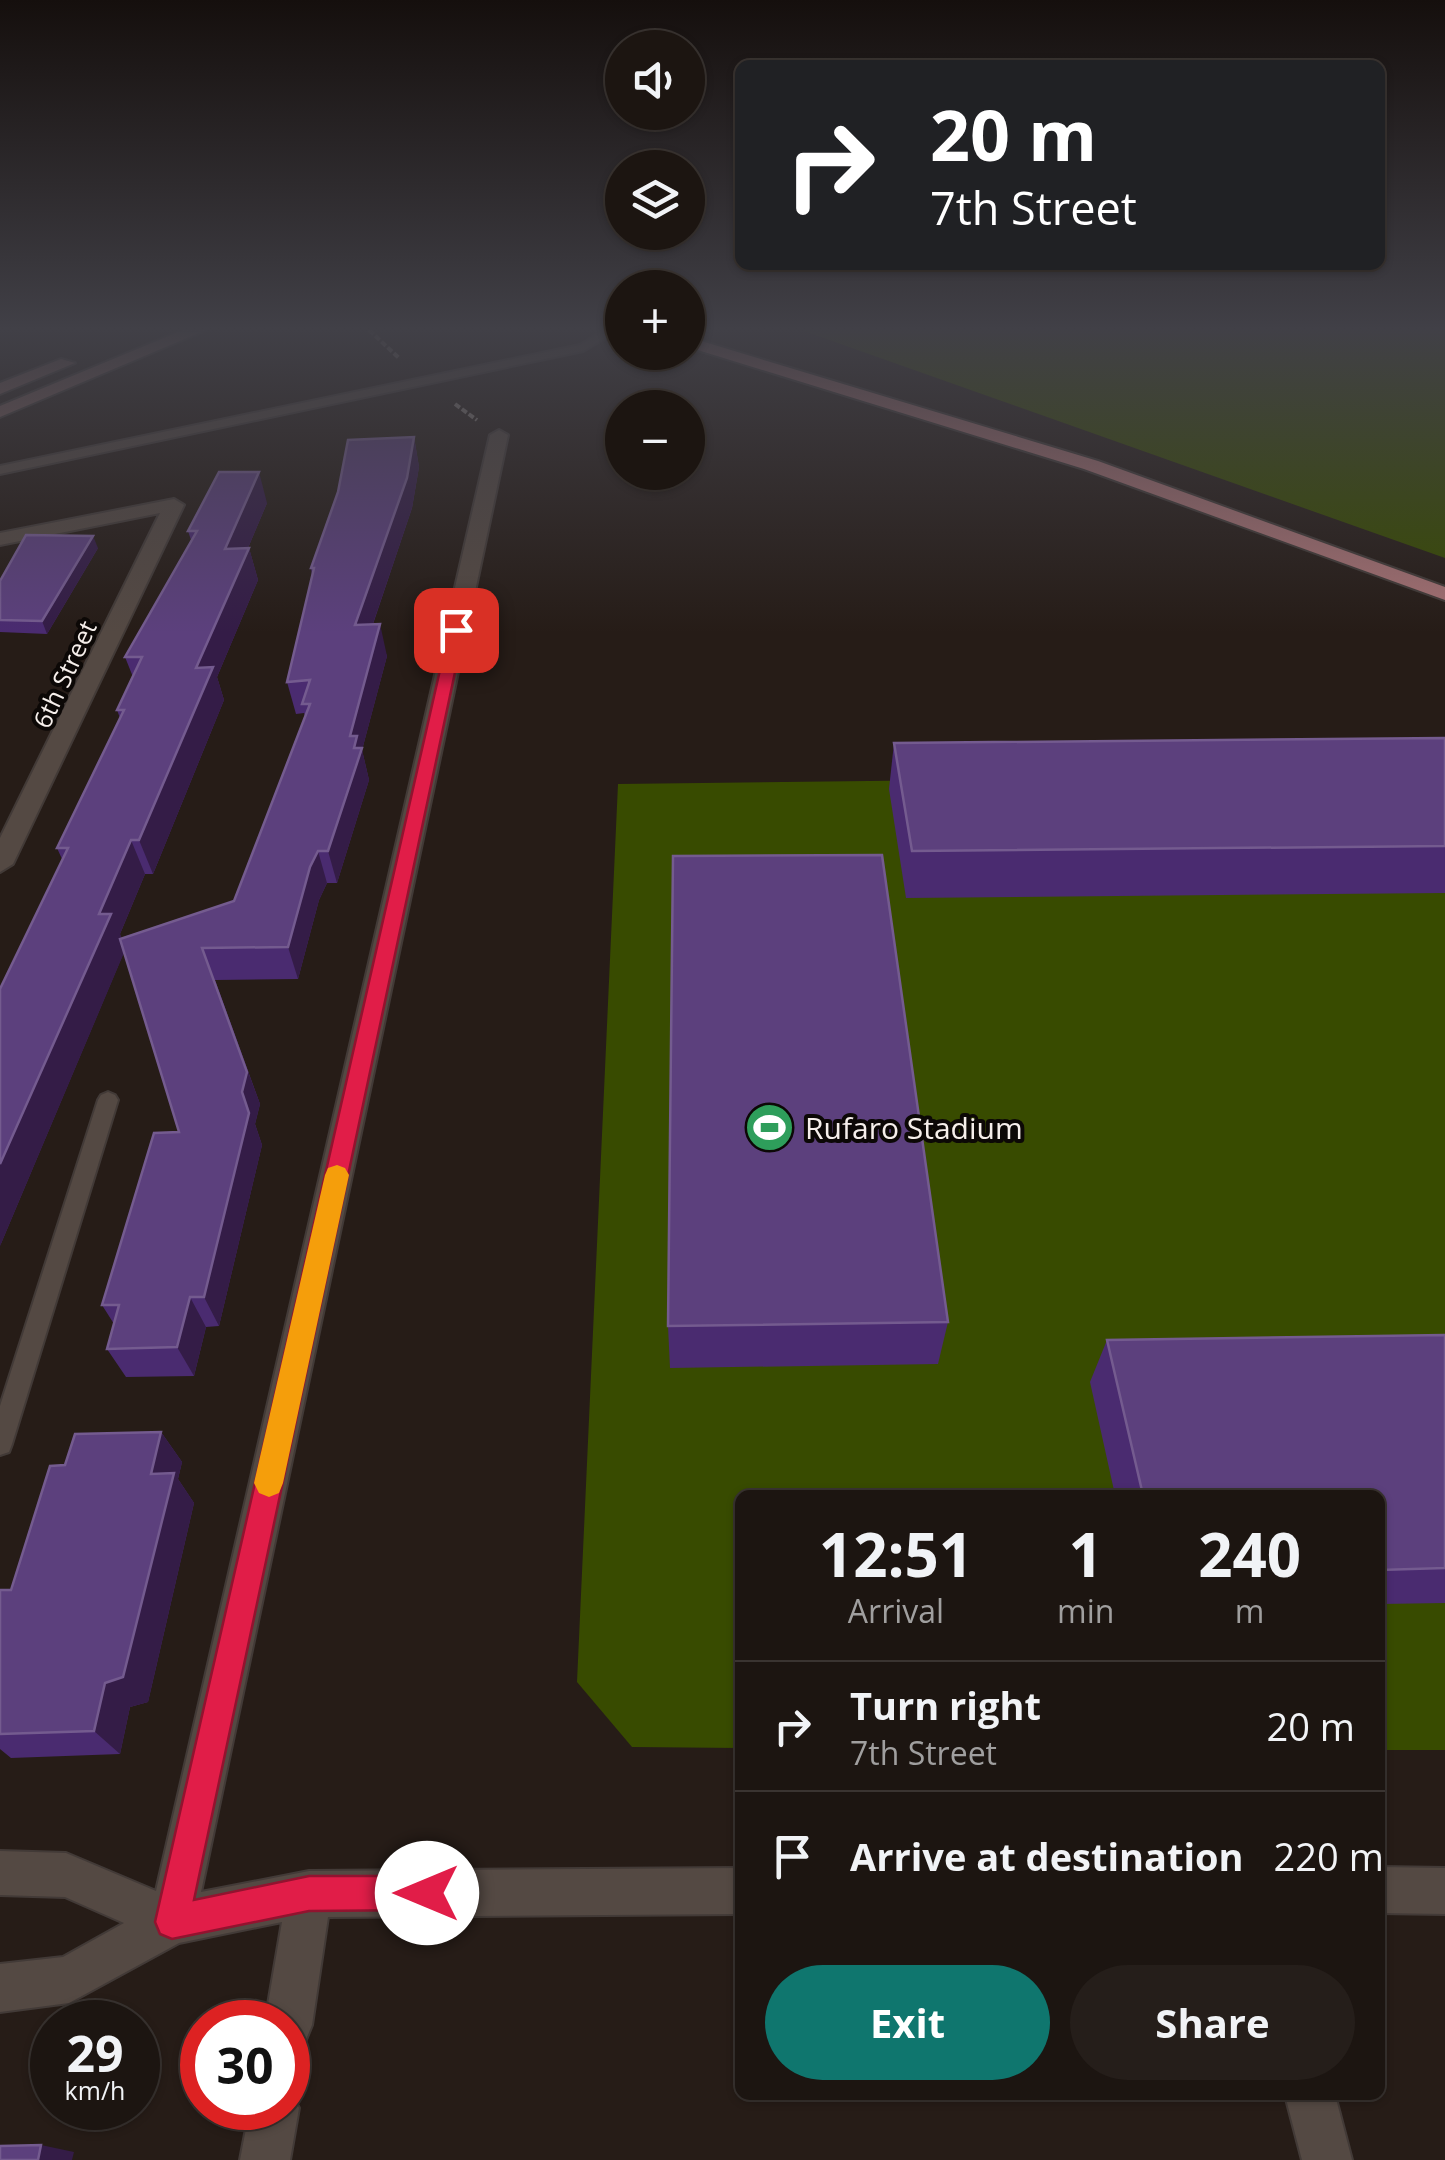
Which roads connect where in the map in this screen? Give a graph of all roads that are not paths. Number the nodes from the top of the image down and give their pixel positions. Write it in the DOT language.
graph roads {
  1 [pos="187,431"];
  2 [pos="977,431"];
  3 [pos="499,435"];
  4 [pos="0,470"];
  5 [pos="0,539"];
  6 [pos="1445,594"];
  7 [pos="0,864"];
  8 [pos="108,1100"];
  9 [pos="0,1444"];
  10 [pos="0,1873"];
  11 [pos="1385,1890"];
  12 [pos="735,1891"];
  13 [pos="1445,1891"];
  14 [pos="309,1894"];
  15 [pos="172,1922"];
  16 [pos="0,1988"];
  17 [pos="292,2000"];
  18 [pos="1311,2100"];
  19 [pos="270,2130"];
  20 [pos="265,2160"];
  21 [pos="1327,2160"];
  1 -- 4 [label="lane"];
  2 -- 6 [label="main road"];
  3 -- 15 [label="street"];
  5 -- 7 [label="street, 6th Street"];
  8 -- 9 [label="lane"];
  10 -- 15 [label="street"];
  11 -- 13 [label="street"];
  12 -- 14 [label="street"];
  14 -- 15 [label="street"];
  14 -- 17 [label="street"];
  15 -- 16 [label="street"];
  18 -- 21 [label="street"];
  19 -- 20 [label="street"];
}
